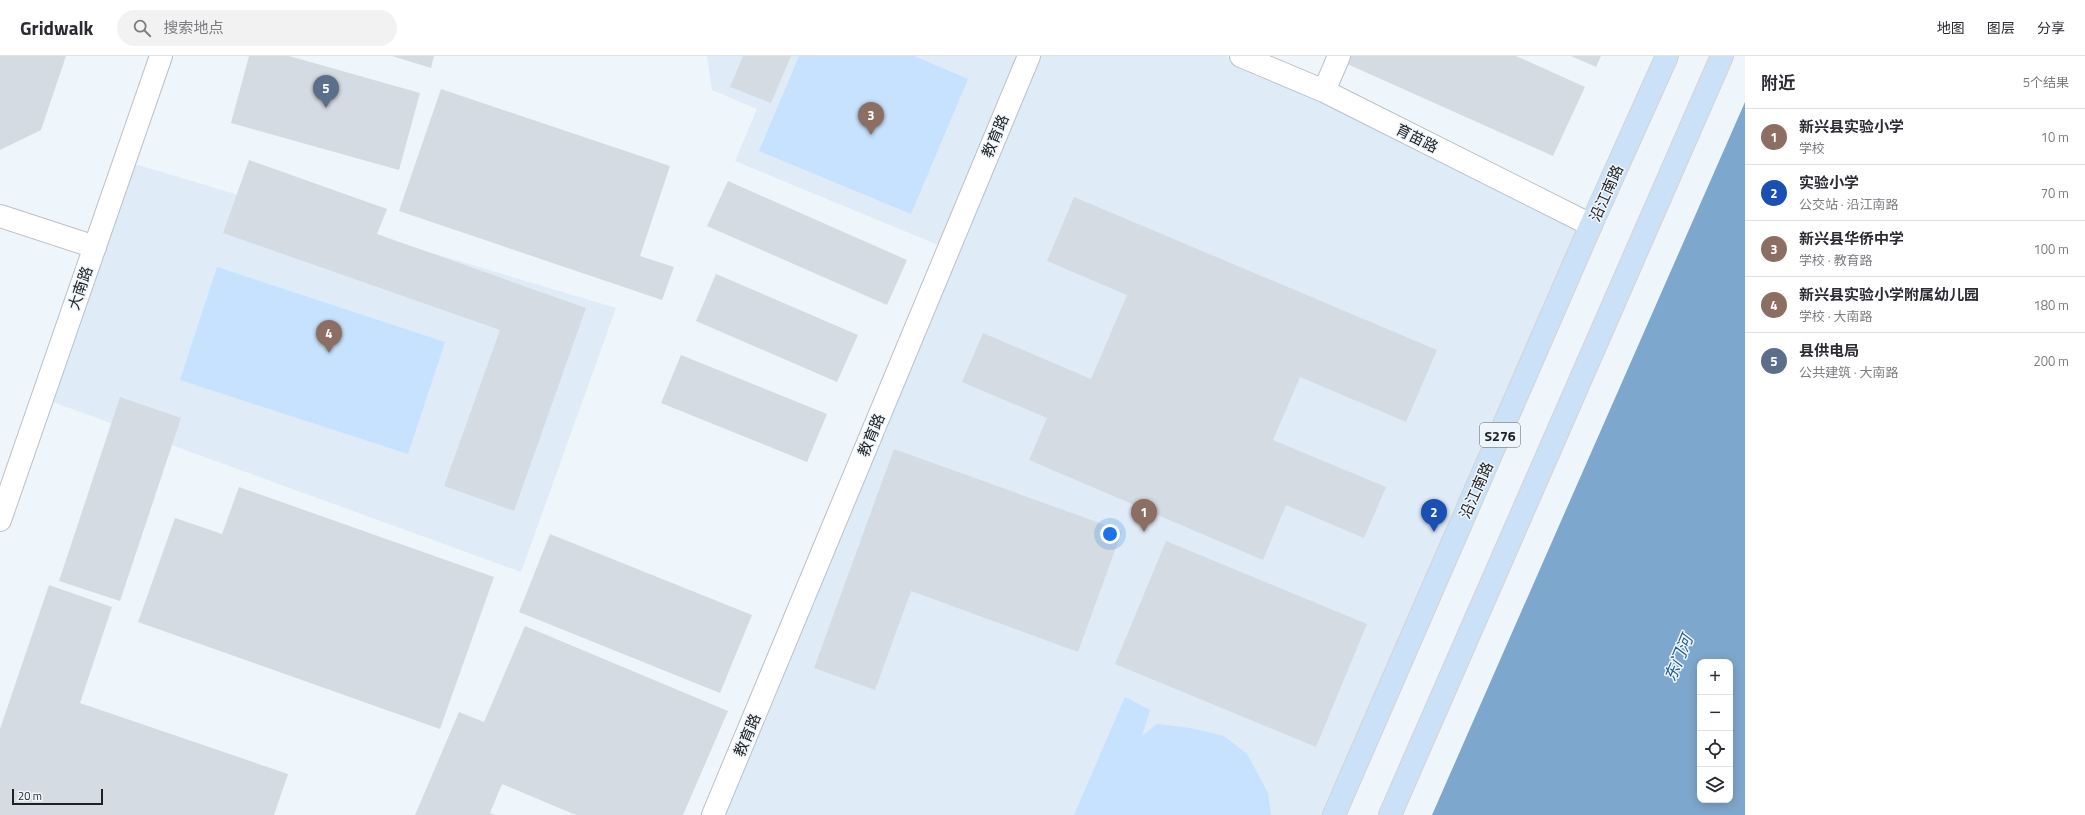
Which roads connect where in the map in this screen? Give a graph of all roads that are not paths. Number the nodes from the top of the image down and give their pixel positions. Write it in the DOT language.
graph roads {
  1 [pos="161,56"];
  2 [pos="1029,56"];
  3 [pos="1241,56"];
  4 [pos="1339,56"];
  5 [pos="1667,56"];
  6 [pos="1722,56"];
  7 [pos="1324,91"];
  8 [pos="0,216"];
  9 [pos="1592,225"];
  10 [pos="95,247"];
  11 [pos="0,520"];
  12 [pos="713,815"];
  13 [pos="1334,815"];
  14 [pos="1390,815"];
  1 -- 10 [label="street, 大南路"];
  2 -- 12 [label="street, 教育路"];
  3 -- 7 [label="street, 育苗路"];
  4 -- 7 [label="street"];
  5 -- 9 [label="main road, 沿江南路 / S276"];
  6 -- 14 [label="main road"];
  7 -- 9 [label="street, 育苗路"];
  8 -- 10 [label="street"];
  9 -- 13 [label="main road, 沿江南路 / S276"];
  10 -- 11 [label="street, 大南路"];
}
